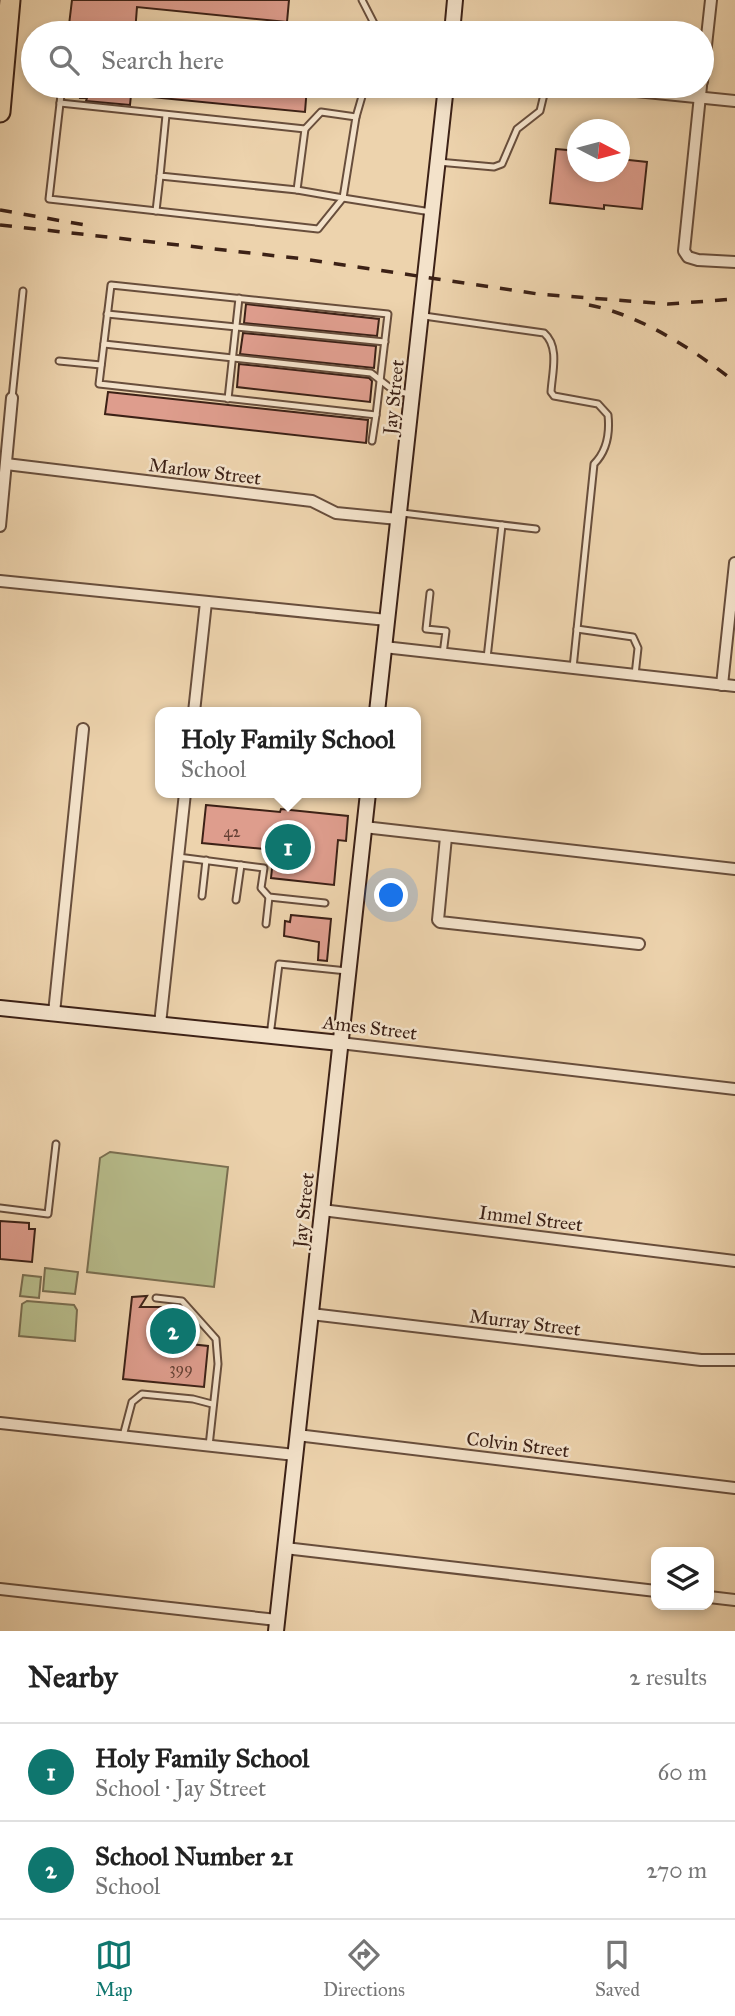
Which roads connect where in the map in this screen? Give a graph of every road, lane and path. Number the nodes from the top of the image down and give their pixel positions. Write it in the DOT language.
graph roads {
  1 [pos="10,0"];
  2 [pos="362,0"];
  3 [pos="455,0"];
  4 [pos="711,0"];
  5 [pos="373,21"];
  6 [pos="453,21"];
  7 [pos="709,21"];
  8 [pos="714,93"];
  9 [pos="61,98"];
  10 [pos="362,98"];
  11 [pos="445,98"];
  12 [pos="543,98"];
  13 [pos="700,98"];
  14 [pos="735,101"];
  15 [pos="60,103"];
  16 [pos="0,112"];
  17 [pos="166,115"];
  18 [pos="356,117"];
  19 [pos="305,129"];
  20 [pos="437,162"];
  21 [pos="160,176"];
  22 [pos="297,190"];
  23 [pos="343,198"];
  24 [pos="156,211"];
  25 [pos="432,213"];
  26 [pos="735,262"];
  27 [pos="23,291"];
  28 [pos="239,298"];
  29 [pos="107,314"];
  30 [pos="421,316"];
  31 [pos="235,327"];
  32 [pos="385,342"];
  33 [pos="104,344"];
  34 [pos="232,359"];
  35 [pos="59,361"];
  36 [pos="101,365"];
  37 [pos="381,381"];
  38 [pos="412,395"];
  39 [pos="12,398"];
  40 [pos="228,399"];
  41 [pos="376,415"];
  42 [pos="373,441"];
  43 [pos="6,464"];
  44 [pos="398,516"];
  45 [pos="502,525"];
  46 [pos="0,526"];
  47 [pos="536,529"];
  48 [pos="735,563"];
  49 [pos="0,581"];
  50 [pos="430,593"];
  51 [pos="206,601"];
  52 [pos="387,620"];
  53 [pos="577,629"];
  54 [pos="384,647"];
  55 [pos="443,654"];
  56 [pos="487,659"];
  57 [pos="573,668"];
  58 [pos="635,675"];
  59 [pos="722,685"];
  60 [pos="735,686"];
  61 [pos="195,707"];
  62 [pos="378,707"];
  63 [pos="83,729"];
  64 [pos="184,798"];
  65 [pos="367,798"];
  66 [pos="364,827"];
  67 [pos="446,837"];
  68 [pos="178,857"];
  69 [pos="206,860"];
  70 [pos="240,865"];
  71 [pos="735,869"];
  72 [pos="202,896"];
  73 [pos="269,897"];
  74 [pos="236,900"];
  75 [pos="325,903"];
  76 [pos="266,924"];
  77 [pos="639,944"];
  78 [pos="348,971"];
  79 [pos="0,1008"];
  80 [pos="54,1013"];
  81 [pos="160,1024"];
  82 [pos="270,1035"];
  83 [pos="340,1043"];
  84 [pos="735,1089"];
  85 [pos="56,1144"];
  86 [pos="0,1208"];
  87 [pos="322,1210"];
  88 [pos="735,1261"];
  89 [pos="156,1298"];
  90 [pos="311,1314"];
  91 [pos="735,1360"];
  92 [pos="212,1404"];
  93 [pos="0,1423"];
  94 [pos="298,1435"];
  95 [pos="123,1436"];
  96 [pos="209,1446"];
  97 [pos="295,1455"];
  98 [pos="735,1488"];
  99 [pos="285,1548"];
  100 [pos="0,1589"];
  101 [pos="651,1590"];
  102 [pos="714,1598"];
  103 [pos="735,1600"];
  104 [pos="276,1625"];
  1 -- 16 [label="highway"];
  2 -- 5 [label="lane"];
  3 -- 6 [label="street"];
  4 -- 7 [label="street"];
  8 -- 14 [label="street"];
  9 -- 15 [label="lane"];
  10 -- 18 [label="lane"];
  11 -- 20 [label="street, Jay Street"];
  12 -- 20 [label="lane"];
  13 -- 26 [label="street"];
  15 -- 17 [label="lane"];
  15 -- 24 [label="lane"];
  17 -- 19 [label="lane"];
  17 -- 21 [label="lane"];
  18 -- 19 [label="lane"];
  18 -- 23 [label="lane"];
  19 -- 22 [label="lane"];
  20 -- 25 [label="street, Jay Street"];
  21 -- 22 [label="lane"];
  21 -- 24 [label="lane"];
  22 -- 23 [label="lane"];
  23 -- 24 [label="lane"];
  23 -- 25 [label="lane"];
  25 -- 30 [label="street, Jay Street"];
  27 -- 39 [label="lane"];
  28 -- 29 [label="lane"];
  28 -- 31 [label="lane"];
  28 -- 32 [label="lane"];
  29 -- 31 [label="lane"];
  29 -- 33 [label="lane"];
  30 -- 38 [label="street, Jay Street"];
  30 -- 53 [label="lane"];
  31 -- 32 [label="lane"];
  31 -- 34 [label="lane"];
  32 -- 37 [label="lane"];
  33 -- 34 [label="lane"];
  33 -- 36 [label="lane"];
  34 -- 37 [label="lane"];
  34 -- 40 [label="lane"];
  35 -- 36 [label="lane"];
  36 -- 40 [label="lane"];
  37 -- 38 [label="lane"];
  37 -- 41 [label="lane"];
  38 -- 44 [label="street, Jay Street"];
  39 -- 43 [label="street"];
  40 -- 41 [label="lane"];
  41 -- 42 [label="lane"];
  43 -- 44 [label="street, Marlow Street"];
  43 -- 46 [label="street"];
  44 -- 45 [label="lane"];
  44 -- 52 [label="street, Jay Street"];
  45 -- 47 [label="lane"];
  45 -- 56 [label="lane"];
  48 -- 59 [label="street"];
  49 -- 51 [label="street"];
  50 -- 55 [label="lane"];
  51 -- 52 [label="street"];
  51 -- 61 [label="street"];
  52 -- 54 [label="street, Jay Street"];
  53 -- 57 [label="lane"];
  53 -- 58 [label="lane"];
  54 -- 55 [label="street"];
  54 -- 62 [label="street, Jay Street"];
  55 -- 56 [label="street"];
  56 -- 57 [label="street"];
  57 -- 58 [label="street"];
  58 -- 59 [label="street"];
  59 -- 60 [label="street"];
  63 -- 80 [label="street"];
  64 -- 68 [label="street"];
  65 -- 66 [label="street, Jay Street"];
  66 -- 67 [label="street"];
  66 -- 78 [label="street, Jay Street"];
  67 -- 71 [label="street"];
  67 -- 77 [label="street"];
  68 -- 69 [label="lane"];
  68 -- 81 [label="street"];
  69 -- 70 [label="lane"];
  69 -- 72 [label="lane"];
  70 -- 73 [label="lane"];
  70 -- 74 [label="lane"];
  73 -- 75 [label="lane"];
  73 -- 76 [label="lane"];
  78 -- 82 [label="lane"];
  78 -- 83 [label="street, Jay Street"];
  79 -- 80 [label="street, Ames Street"];
  80 -- 81 [label="street, Ames Street"];
  81 -- 82 [label="street, Ames Street"];
  82 -- 83 [label="street, Ames Street"];
  83 -- 84 [label="street, Ames Street"];
  83 -- 87 [label="street, Jay Street"];
  85 -- 86 [label="lane"];
  87 -- 88 [label="street, Immel Street"];
  87 -- 90 [label="street, Jay Street"];
  89 -- 92 [label="lane"];
  90 -- 91 [label="street, Murray Street"];
  90 -- 94 [label="street, Jay Street"];
  92 -- 95 [label="lane"];
  92 -- 96 [label="lane"];
  93 -- 95 [label="street"];
  94 -- 97 [label="street, Jay Street"];
  94 -- 98 [label="street, Colvin Street"];
  95 -- 96 [label="street"];
  96 -- 97 [label="street"];
  97 -- 99 [label="street, Jay Street"];
  99 -- 101 [label="street"];
  99 -- 104 [label="street, Jay Street"];
  100 -- 104 [label="street"];
  102 -- 103 [label="street"];
}
